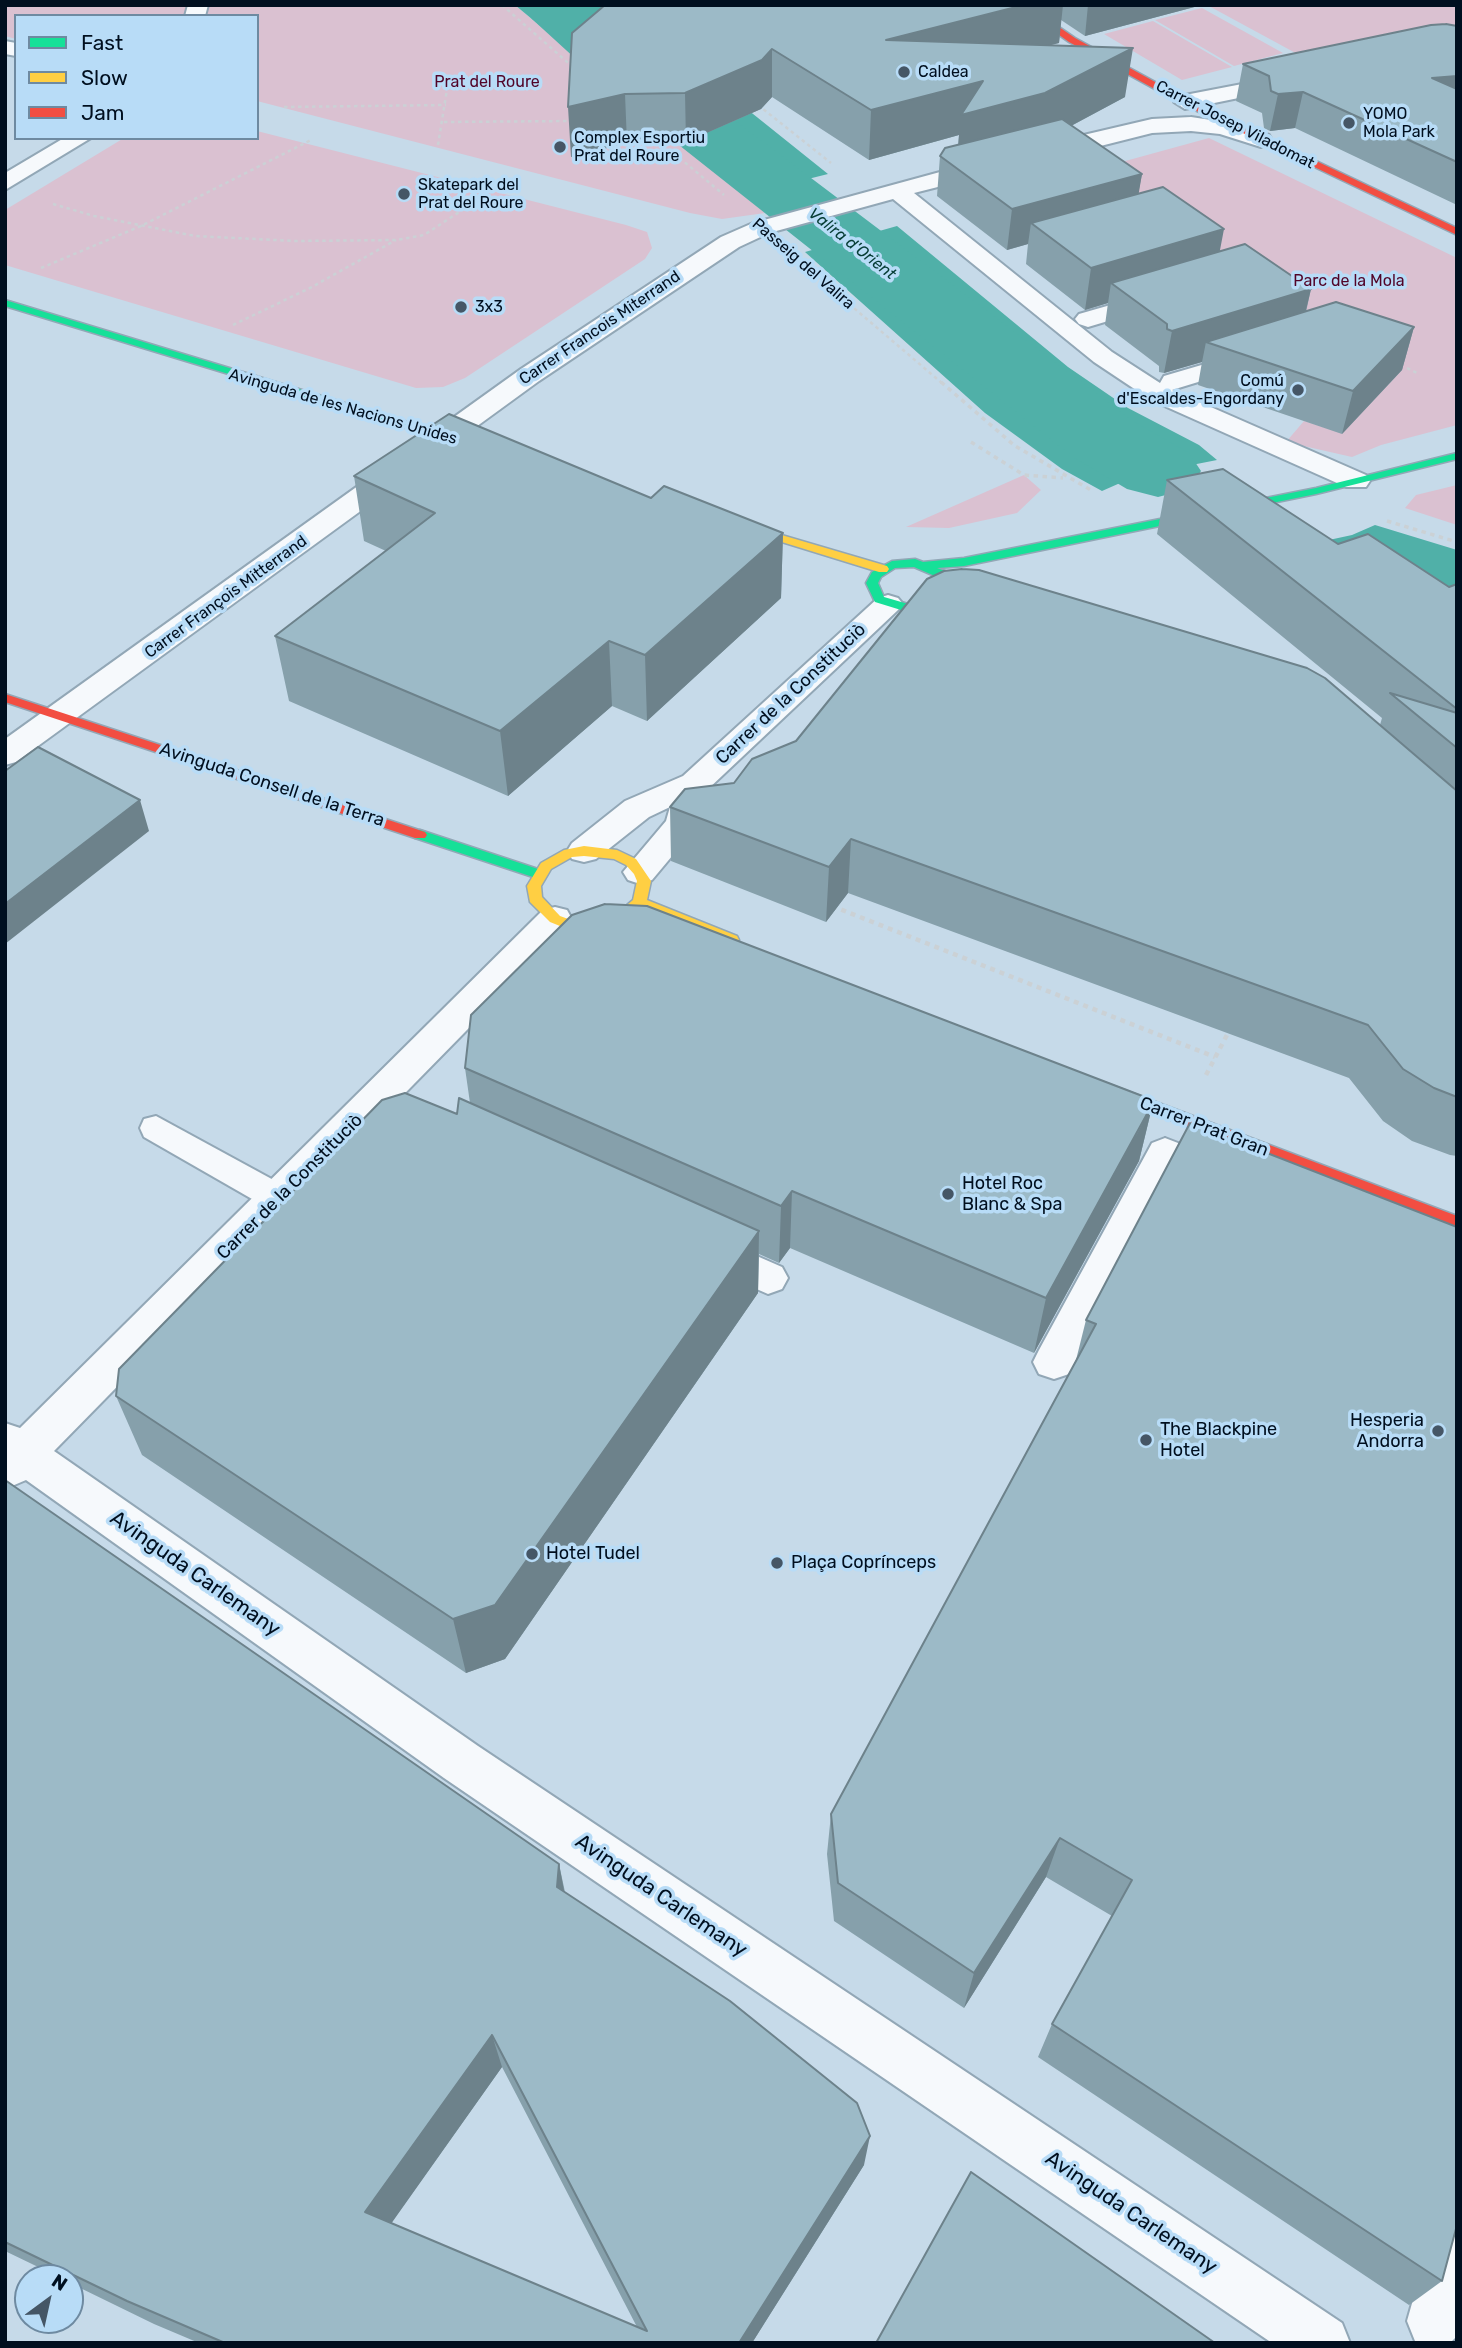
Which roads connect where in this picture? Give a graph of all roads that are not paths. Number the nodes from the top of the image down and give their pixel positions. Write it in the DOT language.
graph roads {
  1 [pos="1021,5"];
  2 [pos="1313,75"];
  3 [pos="1157,87"];
  4 [pos="1185,102"];
  5 [pos="1152,126"];
  6 [pos="77,140"];
  7 [pos="1261,140"];
  8 [pos="5,183"];
  9 [pos="885,194"];
  10 [pos="1457,232"];
  11 [pos="1174,294"];
  12 [pos="5,303"];
  13 [pos="1088,320"];
  14 [pos="1268,352"];
  15 [pos="1173,382"];
  16 [pos="444,436"];
  17 [pos="498,452"];
  18 [pos="1457,456"];
  19 [pos="1356,481"];
  20 [pos="723,521"];
  21 [pos="926,565"];
  22 [pos="883,569"];
  23 [pos="888,604"];
  24 [pos="5,698"];
  25 [pos="59,716"];
  26 [pos="5,755"];
  27 [pos="694,784"];
  28 [pos="584,850"];
  29 [pos="539,874"];
  30 [pos="640,887"];
  31 [pos="555,919"];
  32 [pos="749,947"];
  33 [pos="1093,1084"];
  34 [pos="377,1102"];
  35 [pos="414,1119"];
  36 [pos="156,1129"];
  37 [pos="1165,1153"];
  38 [pos="278,1198"];
  39 [pos="1457,1223"];
  40 [pos="679,1238"];
  41 [pos="768,1278"];
  42 [pos="1054,1362"];
  43 [pos="11,1455"];
  44 [pos="1457,2243"];
  45 [pos="1435,2321"];
  46 [pos="1322,2343"];
  1 -- 3 [label="street, Carrer Josep Viladomat"];
  2 -- 4 [label="street"];
  3 -- 4 [label="street, Carrer Josep Viladomat"];
  3 -- 5 [label="street"];
  4 -- 7 [label="street, Carrer Josep Viladomat"];
  5 -- 7 [label="street"];
  5 -- 9 [label="street"];
  6 -- 8 [label="street"];
  7 -- 10 [label="street, Carrer Josep Viladomat"];
  9 -- 16 [label="street, Carrer Francois Miterrand"];
  9 -- 19 [label="street"];
  11 -- 13 [label="street"];
  12 -- 16 [label="street, Avinguda de les Nacions Unides"];
  14 -- 15 [label="street"];
  16 -- 17 [label="street, Avinguda de les Nacions Unides"];
  16 -- 25 [label="street, Carrer François Mitterrand"];
  18 -- 19 [label="street"];
  19 -- 21 [label="street"];
  20 -- 22 [label="street"];
  21 -- 22 [label="street"];
  21 -- 23 [label="street"];
  22 -- 23 [label="street"];
  23 -- 27 [label="street, Carrer de la Constituciò"];
  24 -- 25 [label="street, Avinguda Consell de la Terra"];
  25 -- 26 [label="street, Carrer François Mitterrand"];
  25 -- 29 [label="street, Avinguda Consell de la Terra"];
  27 -- 28 [label="street, Carrer de la Constituciò"];
  27 -- 30 [label="street, Carrer de la Constituciò"];
  28 -- 29 [label="street"];
  28 -- 30 [label="street"];
  29 -- 31 [label="street"];
  30 -- 31 [label="street"];
  30 -- 32 [label="street"];
  31 -- 34 [label="street, Carrer de la Constituciò"];
  33 -- 39 [label="street, Carrer Prat Gran"];
  34 -- 35 [label="street"];
  34 -- 38 [label="street, Carrer de la Constituciò"];
  36 -- 38 [label="lane"];
  37 -- 42 [label="street"];
  38 -- 43 [label="street, Carrer de la Constituciò"];
  40 -- 41 [label="street"];
  43 -- 46 [label="street, Avinguda Carlemany"];
  44 -- 45 [label="street"];
}
